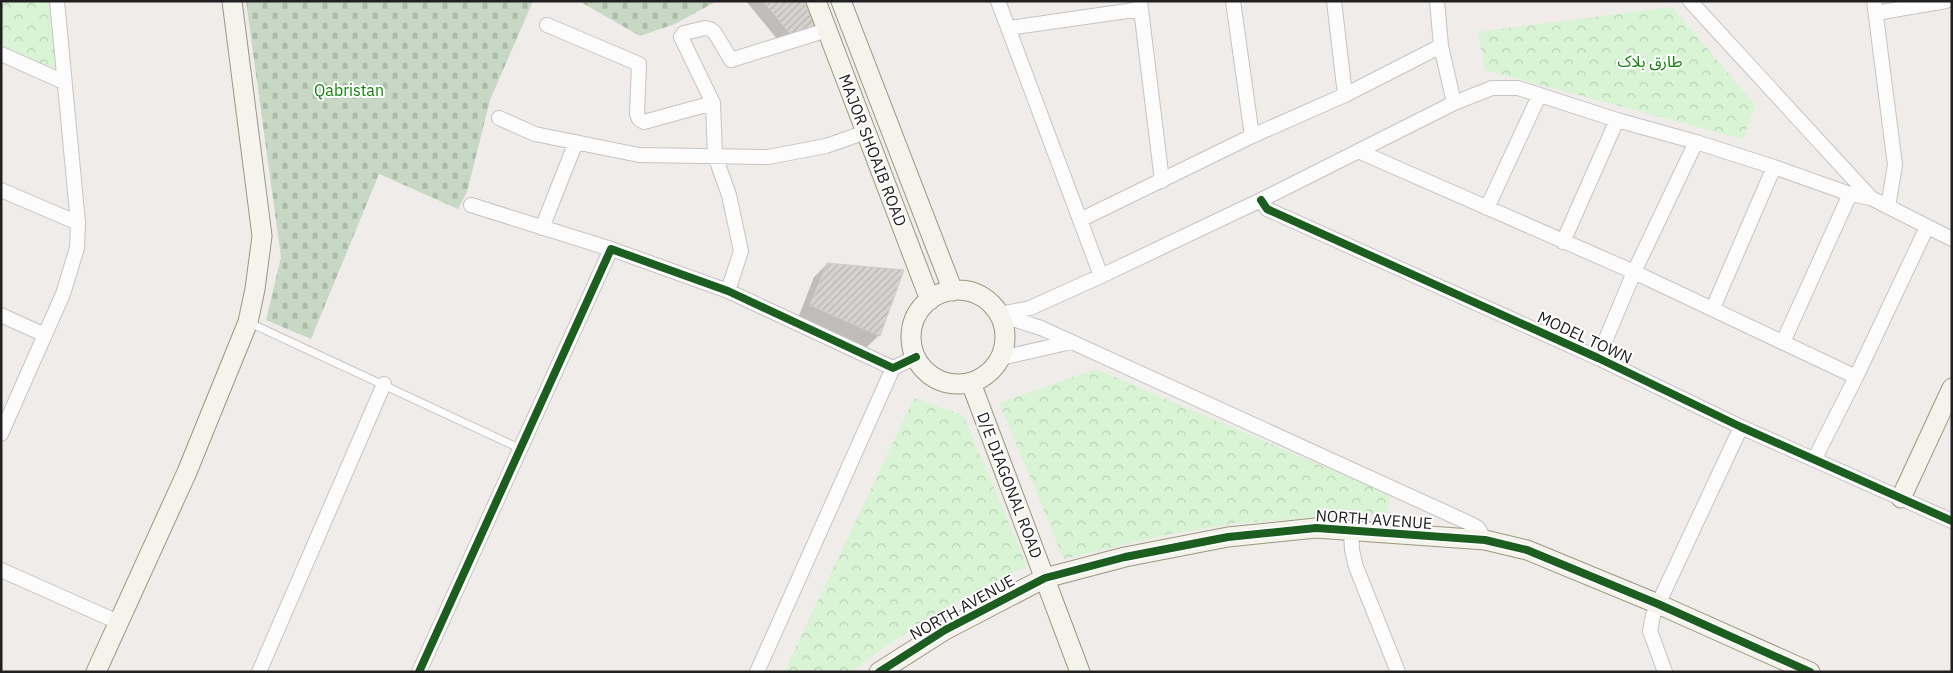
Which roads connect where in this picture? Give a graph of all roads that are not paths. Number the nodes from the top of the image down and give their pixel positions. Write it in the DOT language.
graph roads {
  1 [pos="57,1"];
  2 [pos="232,1"];
  3 [pos="816,1"];
  4 [pos="841,1"];
  5 [pos="998,1"];
  6 [pos="1233,1"];
  7 [pos="1334,1"];
  8 [pos="1437,1"];
  9 [pos="1690,1"];
  10 [pos="1946,1"];
  11 [pos="1140,5"];
  12 [pos="1875,7"];
  13 [pos="547,25"];
  14 [pos="1009,28"];
  15 [pos="827,30"];
  16 [pos="1441,46"];
  17 [pos="1,54"];
  18 [pos="64,82"];
  19 [pos="1346,95"];
  20 [pos="1539,96"];
  21 [pos="713,102"];
  22 [pos="1454,102"];
  23 [pos="498,118"];
  24 [pos="1617,120"];
  25 [pos="866,132"];
  26 [pos="1252,136"];
  27 [pos="576,142"];
  28 [pos="1696,142"];
  29 [pos="1358,150"];
  30 [pos="715,156"];
  31 [pos="1774,167"];
  32 [pos="1162,181"];
  33 [pos="1,190"];
  34 [pos="1850,194"];
  35 [pos="1871,198"];
  36 [pos="1261,200"];
  37 [pos="471,205"];
  38 [pos="1888,207"];
  39 [pos="1487,208"];
  40 [pos="1080,220"];
  41 [pos="78,223"];
  42 [pos="1927,227"];
  43 [pos="542,228"];
  44 [pos="1952,239"];
  45 [pos="1563,242"];
  46 [pos="612,249"];
  47 [pos="1634,272"];
  48 [pos="1101,276"];
  49 [pos="728,291"];
  50 [pos="953,291"];
  51 [pos="930,300"];
  52 [pos="1712,308"];
  53 [pos="1000,314"];
  54 [pos="1,315"];
  55 [pos="248,322"];
  56 [pos="45,335"];
  57 [pos="1071,342"];
  58 [pos="1783,342"];
  59 [pos="916,357"];
  60 [pos="1001,358"];
  61 [pos="1598,358"];
  62 [pos="893,368"];
  63 [pos="1856,377"];
  64 [pos="971,383"];
  65 [pos="384,384"];
  66 [pos="1952,388"];
  67 [pos="1946,413"];
  68 [pos="1741,427"];
  69 [pos="1,434"];
  70 [pos="520,449"];
  71 [pos="1814,460"];
  72 [pos="1901,498"];
  73 [pos="1952,521"];
  74 [pos="1351,530"];
  75 [pos="1484,540"];
  76 [pos="1,570"];
  77 [pos="1045,578"];
  78 [pos="1658,604"];
  79 [pos="118,622"];
  80 [pos="1791,668"];
  81 [pos="96,672"];
  82 [pos="258,672"];
  83 [pos="419,672"];
  84 [pos="757,672"];
  85 [pos="879,672"];
  86 [pos="1080,672"];
  87 [pos="1398,672"];
  88 [pos="1665,672"];
  89 [pos="1810,672"];
  1 -- 18 [label="street"];
  2 -- 55 [label="street"];
  3 -- 15 [label="street, MAJOR SHOAIB ROAD"];
  4 -- 50 [label="street, MAJOR SHOAIB ROAD"];
  5 -- 14 [label="street"];
  6 -- 26 [label="street"];
  7 -- 19 [label="street"];
  8 -- 16 [label="street"];
  9 -- 35 [label="street"];
  10 -- 12 [label="street"];
  11 -- 14 [label="street"];
  11 -- 32 [label="street"];
  12 -- 38 [label="street"];
  13 -- 21 [label="street"];
  14 -- 40 [label="street"];
  15 -- 21 [label="street"];
  15 -- 25 [label="street, MAJOR SHOAIB ROAD"];
  16 -- 19 [label="street"];
  16 -- 22 [label="street"];
  17 -- 18 [label="street"];
  18 -- 41 [label="street"];
  19 -- 26 [label="street"];
  20 -- 22 [label="street"];
  20 -- 24 [label="street"];
  20 -- 39 [label="street"];
  21 -- 30 [label="street"];
  22 -- 29 [label="street"];
  23 -- 27 [label="street"];
  24 -- 28 [label="street"];
  24 -- 45 [label="street"];
  25 -- 30 [label="street"];
  25 -- 51 [label="street, MAJOR SHOAIB ROAD"];
  26 -- 32 [label="street"];
  27 -- 30 [label="street"];
  27 -- 43 [label="street"];
  28 -- 31 [label="street"];
  28 -- 47 [label="street"];
  29 -- 36 [label="street"];
  29 -- 39 [label="street"];
  30 -- 49 [label="street"];
  31 -- 34 [label="street"];
  31 -- 52 [label="street"];
  32 -- 40 [label="street"];
  33 -- 41 [label="street"];
  34 -- 35 [label="street"];
  34 -- 58 [label="street"];
  35 -- 38 [label="street"];
  36 -- 48 [label="street"];
  36 -- 61 [label="street, MODEL TOWN"];
  37 -- 43 [label="street"];
  38 -- 42 [label="street"];
  39 -- 45 [label="street"];
  40 -- 48 [label="street"];
  41 -- 56 [label="street"];
  42 -- 44 [label="street"];
  42 -- 63 [label="street"];
  43 -- 46 [label="street"];
  45 -- 47 [label="street"];
  46 -- 49 [label="street"];
  46 -- 70 [label="street"];
  47 -- 52 [label="street"];
  47 -- 61 [label="street"];
  48 -- 53 [label="street"];
  49 -- 62 [label="street"];
  50 -- 51 [label="street"];
  50 -- 53 [label="street"];
  51 -- 59 [label="street"];
  52 -- 58 [label="street"];
  53 -- 57 [label="street"];
  53 -- 60 [label="street"];
  54 -- 56 [label="street"];
  55 -- 65 [label="lane"];
  55 -- 79 [label="street"];
  56 -- 69 [label="street"];
  57 -- 60 [label="street"];
  57 -- 75 [label="street"];
  58 -- 63 [label="street"];
  59 -- 62 [label="street"];
  59 -- 64 [label="street"];
  60 -- 64 [label="street"];
  61 -- 68 [label="street, MODEL TOWN"];
  62 -- 84 [label="street"];
  63 -- 71 [label="street"];
  64 -- 77 [label="street, D/E DIAGONAL ROAD"];
  65 -- 70 [label="lane"];
  65 -- 82 [label="street"];
  66 -- 67 [label="street"];
  67 -- 72 [label="street"];
  68 -- 71 [label="street, MODEL TOWN"];
  68 -- 78 [label="street"];
  70 -- 83 [label="street"];
  71 -- 72 [label="street, MODEL TOWN"];
  72 -- 73 [label="street, MODEL TOWN"];
  74 -- 75 [label="street, NORTH AVENUE"];
  74 -- 77 [label="street, NORTH AVENUE"];
  74 -- 87 [label="street"];
  75 -- 78 [label="street, NORTH AVENUE"];
  76 -- 79 [label="street"];
  77 -- 85 [label="street, NORTH AVENUE"];
  77 -- 86 [label="street, D/E DIAGONAL ROAD"];
  78 -- 80 [label="street, NORTH AVENUE"];
  78 -- 88 [label="street"];
  79 -- 81 [label="street"];
  80 -- 89 [label="street, NORTH AVENUE"];
}
